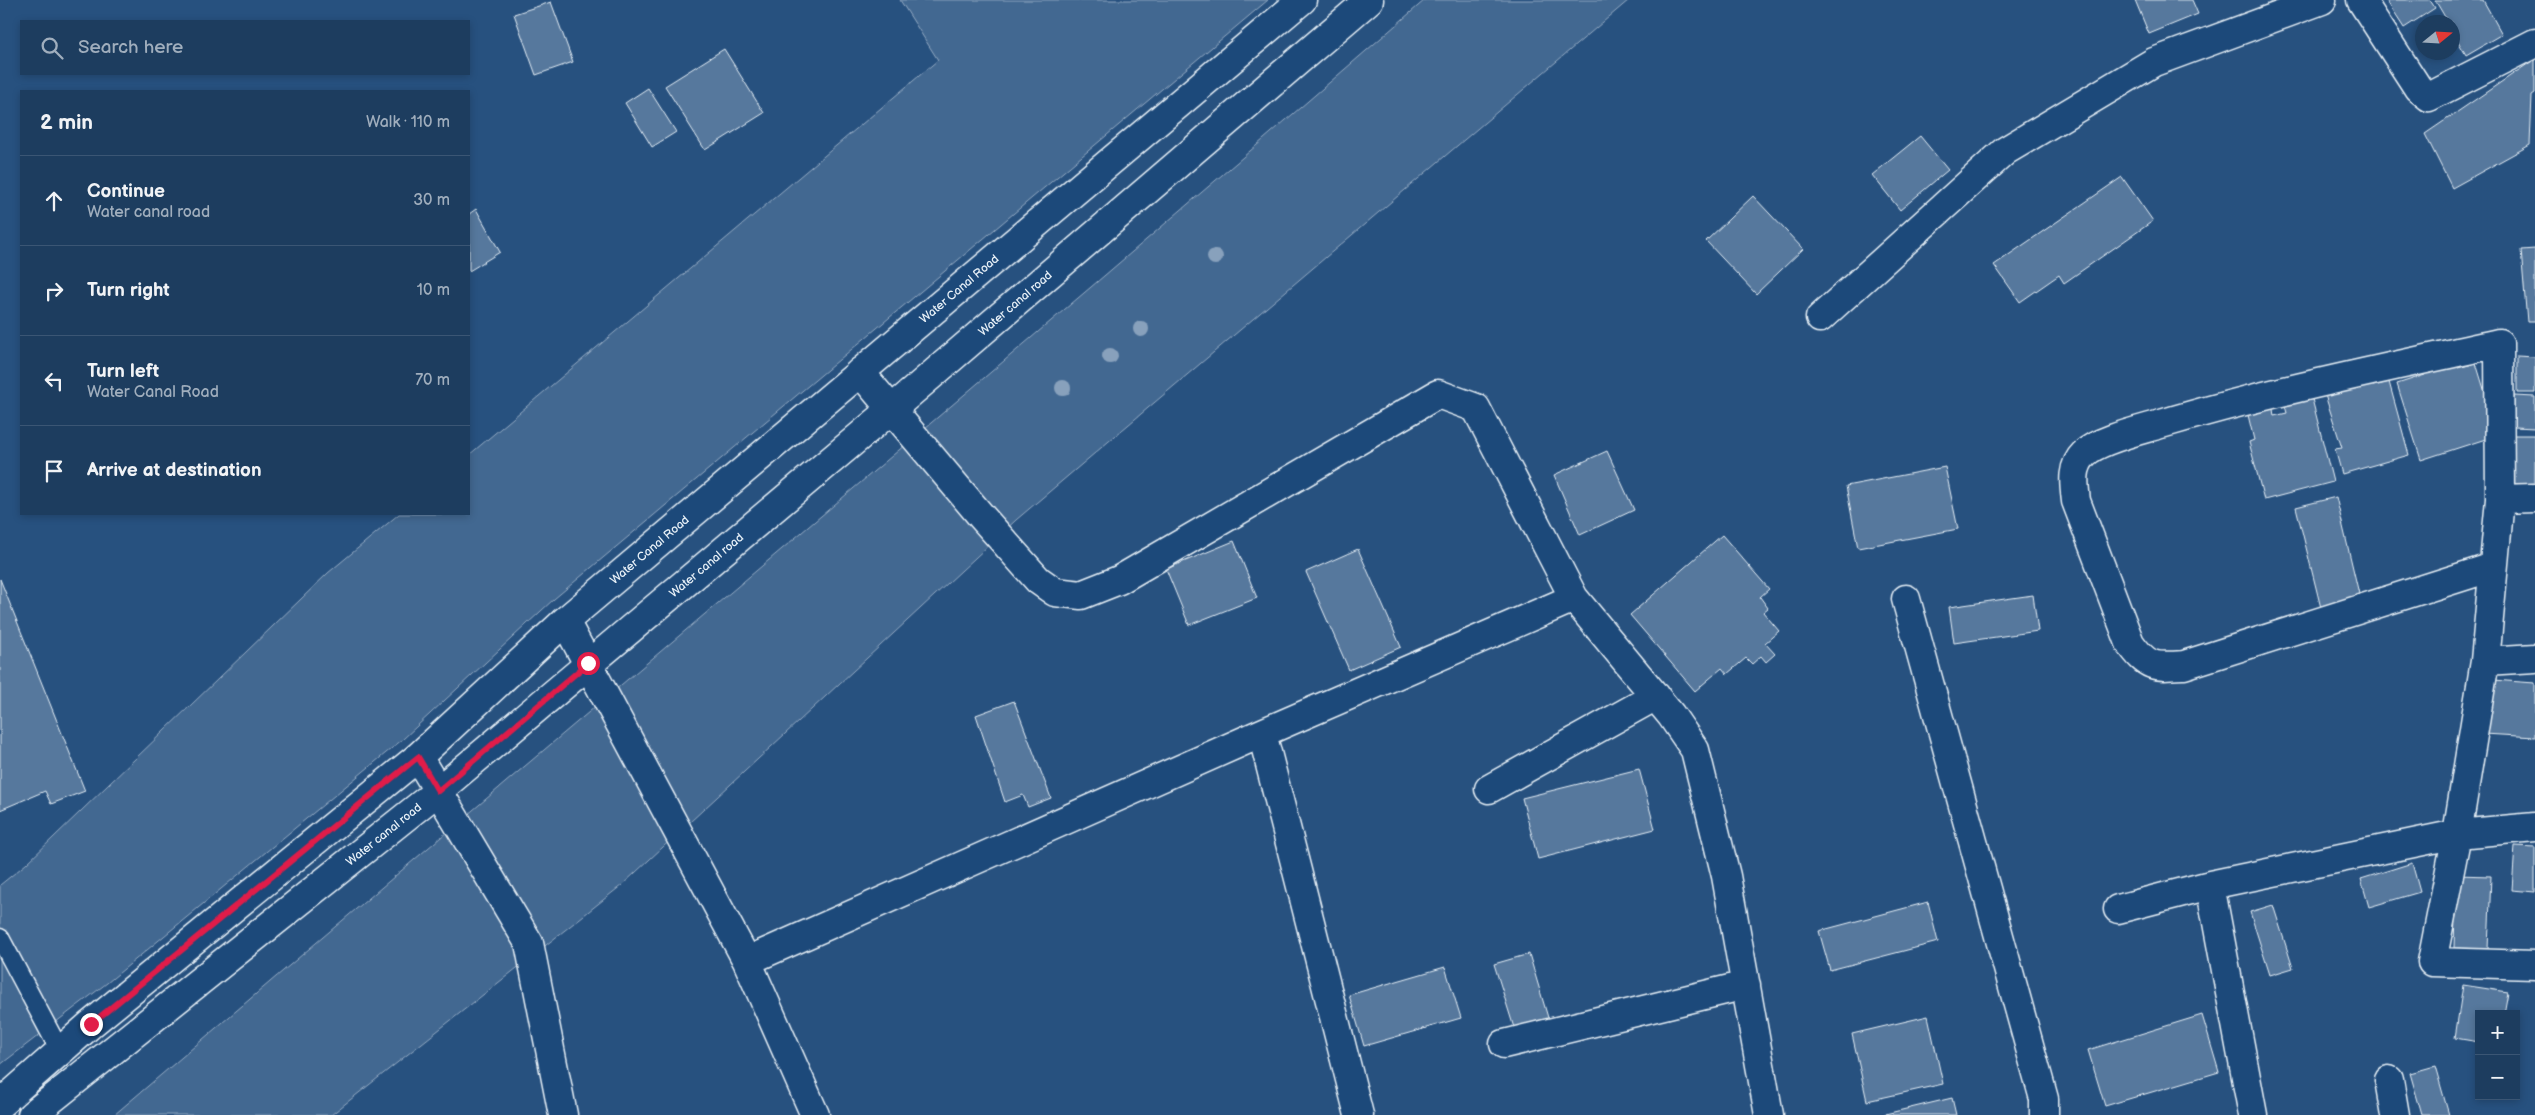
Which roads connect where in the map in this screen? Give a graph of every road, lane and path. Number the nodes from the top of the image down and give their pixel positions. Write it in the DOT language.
graph roads {
  1 [pos="1302,0"];
  2 [pos="1368,0"];
  3 [pos="2322,0"];
  4 [pos="2361,0"];
  5 [pos="2535,43"];
  6 [pos="1820,318"];
  7 [pos="860,372"];
  8 [pos="892,409"];
  9 [pos="2535,498"];
  10 [pos="2500,499"];
  11 [pos="2493,567"];
  12 [pos="1574,598"];
  13 [pos="1906,599"];
  14 [pos="565,621"];
  15 [pos="2535,658"];
  16 [pos="2485,661"];
  17 [pos="588,663"];
  18 [pos="1656,696"];
  19 [pos="1262,732"];
  20 [pos="418,757"];
  21 [pos="1488,790"];
  22 [pos="438,791"];
  23 [pos="2535,827"];
  24 [pos="2456,834"];
  25 [pos="2210,885"];
  26 [pos="2118,909"];
  27 [pos="0,938"];
  28 [pos="747,961"];
  29 [pos="2535,965"];
  30 [pos="1746,985"];
  31 [pos="1504,1044"];
  32 [pos="60,1051"];
  33 [pos="2389,1080"];
  34 [pos="0,1104"];
  35 [pos="41,1112"];
  36 [pos="563,1115"];
  37 [pos="815,1115"];
  38 [pos="1359,1115"];
  39 [pos="1769,1115"];
  40 [pos="2044,1115"];
  41 [pos="2253,1115"];
  42 [pos="2395,1115"];
  1 -- 7 [label="street, Water Canal Road"];
  2 -- 8 [label="street, Water canal road"];
  3 -- 6 [label="street"];
  4 -- 5 [label="street"];
  7 -- 8 [label="street"];
  7 -- 14 [label="street, Water Canal Road"];
  8 -- 12 [label="street"];
  8 -- 17 [label="street, Water canal road"];
  9 -- 10 [label="street"];
  10 -- 11 [label="street"];
  10 -- 11 [label="street"];
  11 -- 16 [label="street"];
  12 -- 18 [label="street"];
  12 -- 19 [label="street"];
  13 -- 40 [label="street"];
  14 -- 17 [label="street"];
  14 -- 20 [label="street, Water Canal Road"];
  15 -- 16 [label="street"];
  16 -- 24 [label="street"];
  17 -- 22 [label="street, Water canal road"];
  17 -- 28 [label="street"];
  18 -- 21 [label="street"];
  18 -- 30 [label="street"];
  19 -- 28 [label="street"];
  19 -- 38 [label="street"];
  20 -- 22 [label="street"];
  20 -- 32 [label="street, Water Canal Road"];
  22 -- 35 [label="street, Water canal road"];
  22 -- 36 [label="street"];
  23 -- 24 [label="street"];
  24 -- 25 [label="street"];
  24 -- 29 [label="street"];
  25 -- 26 [label="street"];
  25 -- 41 [label="street"];
  27 -- 32 [label="lane"];
  28 -- 37 [label="street"];
  30 -- 31 [label="street"];
  30 -- 39 [label="street"];
  32 -- 34 [label="street, Water Canal Road"];
  33 -- 42 [label="street"];
}
